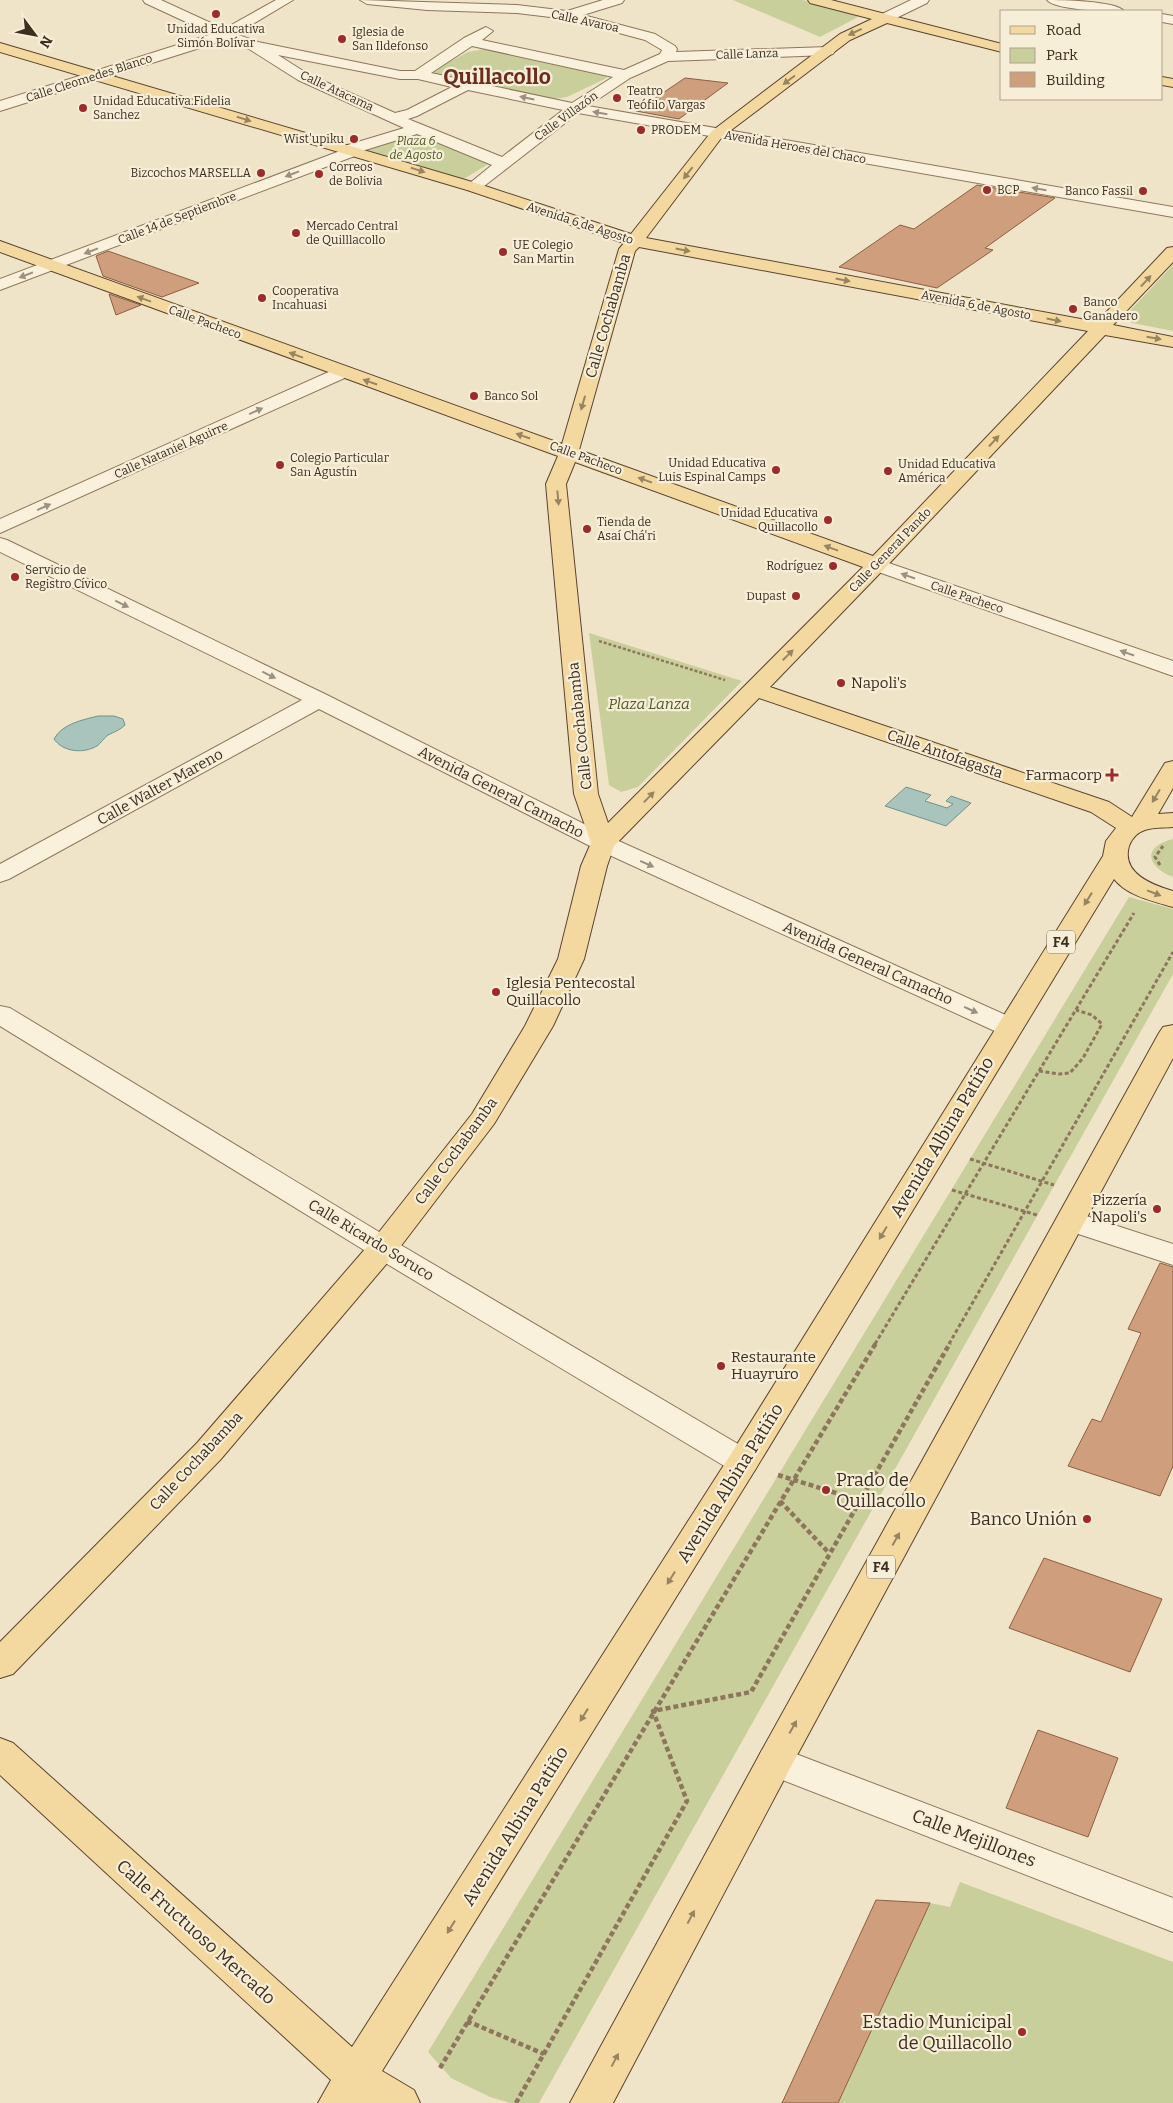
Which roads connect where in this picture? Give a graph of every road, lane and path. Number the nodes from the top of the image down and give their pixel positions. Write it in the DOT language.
graph roads {
  1 [pos="150,0"];
  2 [pos="286,0"];
  3 [pos="367,0"];
  4 [pos="529,0"];
  5 [pos="617,0"];
  6 [pos="815,0"];
  7 [pos="922,0"];
  8 [pos="1054,0"];
  9 [pos="517,9"];
  10 [pos="1111,10"];
  11 [pos="568,15"];
  12 [pos="885,18"];
  13 [pos="225,35"];
  14 [pos="469,41"];
  15 [pos="254,46"];
  16 [pos="0,47"];
  17 [pos="1000,47"];
  18 [pos="828,51"];
  19 [pos="666,57"];
  20 [pos="344,64"];
  21 [pos="418,75"];
  22 [pos="625,75"];
  23 [pos="96,76"];
  24 [pos="303,77"];
  25 [pos="466,85"];
  26 [pos="0,106"];
  27 [pos="575,108"];
  28 [pos="395,118"];
  29 [pos="418,129"];
  30 [pos="717,134"];
  31 [pos="350,150"];
  32 [pos="502,163"];
  33 [pos="473,187"];
  34 [pos="1173,212"];
  35 [pos="635,241"];
  36 [pos="0,246"];
  37 [pos="1173,252"];
  38 [pos="53,265"];
  39 [pos="0,285"];
  40 [pos="1100,328"];
  41 [pos="1173,342"];
  42 [pos="342,372"];
  43 [pos="569,452"];
  44 [pos="0,527"];
  45 [pos="0,544"];
  46 [pos="877,565"];
  47 [pos="570,632"];
  48 [pos="1173,669"];
  49 [pos="754,689"];
  50 [pos="320,700"];
  51 [pos="1173,768"];
  52 [pos="1173,820"];
  53 [pos="1136,826"];
  54 [pos="603,844"];
  55 [pos="1161,847"];
  56 [pos="1114,858"];
  57 [pos="1162,868"];
  58 [pos="0,874"];
  59 [pos="1173,899"];
  60 [pos="1139,905"];
  61 [pos="1173,952"];
  62 [pos="1076,1010"];
  63 [pos="0,1014"];
  64 [pos="1009,1027"];
  65 [pos="1173,1033"];
  66 [pos="1039,1071"];
  67 [pos="970,1159"];
  68 [pos="984,1163"];
  69 [pos="1042,1181"];
  70 [pos="1055,1185"];
  71 [pos="952,1190"];
  72 [pos="965,1193"];
  73 [pos="1024,1211"];
  74 [pos="1037,1215"];
  75 [pos="1071,1221"];
  76 [pos="383,1248"];
  77 [pos="1173,1255"];
  78 [pos="743,1462"];
  79 [pos="778,1475"];
  80 [pos="793,1479"];
  81 [pos="780,1501"];
  82 [pos="859,1501"];
  83 [pos="875,1505"];
  84 [pos="829,1553"];
  85 [pos="0,1664"];
  86 [pos="653,1711"];
  87 [pos="0,1753"];
  88 [pos="775,1761"];
  89 [pos="1173,1915"];
  90 [pos="467,2021"];
  91 [pos="544,2054"];
  92 [pos="440,2068"];
  93 [pos="348,2090"];
  94 [pos="399,2103"];
  95 [pos="516,2103"];
  96 [pos="592,2103"];
  1 -- 13 [label="street, Calle Atacama"];
  2 -- 13 [label="street, Calle Cleomedes Blanco"];
  3 -- 9 [label="street, Calle Avaroa"];
  4 -- 9 [label="street"];
  5 -- 11 [label="street"];
  6 -- 12 [label="main road"];
  7 -- 12 [label="street, Calle Cochabamba"];
  8 -- 10 [label="street"];
  9 -- 11 [label="street, Calle Avaroa"];
  9 -- 14 [label="street"];
  11 -- 19 [label="street, Calle Avaroa"];
  12 -- 17 [label="main road"];
  12 -- 18 [label="main road, Calle Cochabamba, one-way"];
  13 -- 15 [label="street, Calle Atacama"];
  13 -- 23 [label="street, Calle Cleomedes Blanco"];
  14 -- 21 [label="street"];
  14 -- 22 [label="street"];
  15 -- 20 [label="street, Avenida Heroes del Chaco"];
  15 -- 24 [label="street, Calle Atacama"];
  16 -- 23 [label="main road, Avenida 6 de Agosto"];
  18 -- 19 [label="street, Calle Lanza"];
  18 -- 30 [label="main road, Calle Cochabamba, one-way"];
  19 -- 22 [label="street, Calle Villazón"];
  20 -- 21 [label="street, Avenida Heroes del Chaco"];
  20 -- 24 [label="street"];
  21 -- 25 [label="street, Avenida Heroes del Chaco"];
  22 -- 27 [label="street, Calle Villazón"];
  23 -- 26 [label="street, Calle Cleomedes Blanco"];
  23 -- 31 [label="main road, Avenida 6 de Agosto, one-way"];
  24 -- 28 [label="street, Calle Atacama"];
  27 -- 25 [label="street, Avenida Heroes del Chaco, one-way"];
  25 -- 28 [label="street"];
  30 -- 27 [label="street, Avenida Heroes del Chaco, one-way"];
  27 -- 32 [label="street, Calle Villazón"];
  28 -- 29 [label="street, Calle Atacama"];
  29 -- 31 [label="street, Calle 14 de Septiembre"];
  29 -- 32 [label="street, Calle Atacama"];
  34 -- 30 [label="street, Avenida Heroes del Chaco, one-way"];
  30 -- 35 [label="main road, Calle Cochabamba, one-way"];
  31 -- 33 [label="main road, Avenida 6 de Agosto, one-way"];
  31 -- 38 [label="street, Calle 14 de Septiembre, one-way"];
  32 -- 33 [label="street, Calle Villazón"];
  33 -- 35 [label="main road, Avenida 6 de Agosto"];
  35 -- 40 [label="main road, Avenida 6 de Agosto, one-way"];
  35 -- 43 [label="main road, Calle Cochabamba, one-way"];
  36 -- 38 [label="main road, Calle Pacheco"];
  40 -- 37 [label="main road, Calle General Pando, one-way"];
  38 -- 39 [label="street, Calle 14 de Septiembre, one-way"];
  42 -- 38 [label="main road, Calle Pacheco, one-way"];
  40 -- 41 [label="main road, Avenida 6 de Agosto, one-way"];
  46 -- 40 [label="main road, Calle General Pando, one-way"];
  43 -- 42 [label="main road, Calle Pacheco, one-way"];
  44 -- 42 [label="street, Calle Nataniel Aguirre, one-way"];
  46 -- 43 [label="main road, Calle Pacheco, one-way"];
  43 -- 47 [label="main road, Calle Cochabamba, one-way"];
  45 -- 50 [label="street, Avenida General Camacho, one-way"];
  48 -- 46 [label="street, Calle Pacheco, one-way"];
  49 -- 46 [label="main road, Calle General Pando, one-way"];
  47 -- 49 [label="path"];
  47 -- 54 [label="main road, Calle Cochabamba"];
  49 -- 53 [label="main road, Calle Antofagasta"];
  54 -- 49 [label="main road, Calle General Pando, one-way"];
  50 -- 54 [label="street, Avenida General Camacho"];
  50 -- 58 [label="street, Calle Walter Mareno"];
  51 -- 53 [label="main road, F4, one-way"];
  52 -- 53 [label="main road"];
  53 -- 56 [label="main road, F4"];
  54 -- 64 [label="street, Avenida General Camacho, one-way"];
  54 -- 76 [label="main road, Calle Cochabamba"];
  55 -- 57 [label="path"];
  56 -- 59 [label="main road, one-way"];
  56 -- 64 [label="main road, Avenida Albina Patiño / F4, one-way"];
  60 -- 62 [label="path"];
  61 -- 69 [label="path"];
  62 -- 66 [label="path"];
  62 -- 66 [label="path"];
  63 -- 76 [label="street, Calle Ricardo Soruco"];
  64 -- 78 [label="main road, Avenida Albina Patiño / F4, one-way"];
  65 -- 75 [label="main road, F4"];
  66 -- 68 [label="path"];
  67 -- 68 [label="path"];
  68 -- 69 [label="path"];
  68 -- 72 [label="path"];
  69 -- 70 [label="path"];
  69 -- 73 [label="path"];
  71 -- 72 [label="path"];
  72 -- 73 [label="path"];
  72 -- 80 [label="path"];
  73 -- 74 [label="path"];
  73 -- 82 [label="path"];
  75 -- 77 [label="street"];
  88 -- 75 [label="main road, F4, one-way"];
  76 -- 78 [label="street, Calle Ricardo Soruco"];
  76 -- 85 [label="main road, Calle Cochabamba"];
  78 -- 93 [label="main road, Avenida Albina Patiño / F4, one-way"];
  79 -- 80 [label="path"];
  80 -- 81 [label="path"];
  80 -- 82 [label="path"];
  81 -- 84 [label="path"];
  81 -- 86 [label="path"];
  82 -- 83 [label="path"];
  82 -- 84 [label="path"];
  84 -- 86 [label="path"];
  86 -- 90 [label="path"];
  86 -- 91 [label="path"];
  87 -- 93 [label="main road, Calle Fructuoso Mercado"];
  88 -- 89 [label="street, Calle Mejillones"];
  96 -- 88 [label="main road, F4, one-way"];
  90 -- 91 [label="path"];
  90 -- 92 [label="path"];
  91 -- 95 [label="path"];
  93 -- 94 [label="main road, Calle Fructuoso Mercado"];
}
